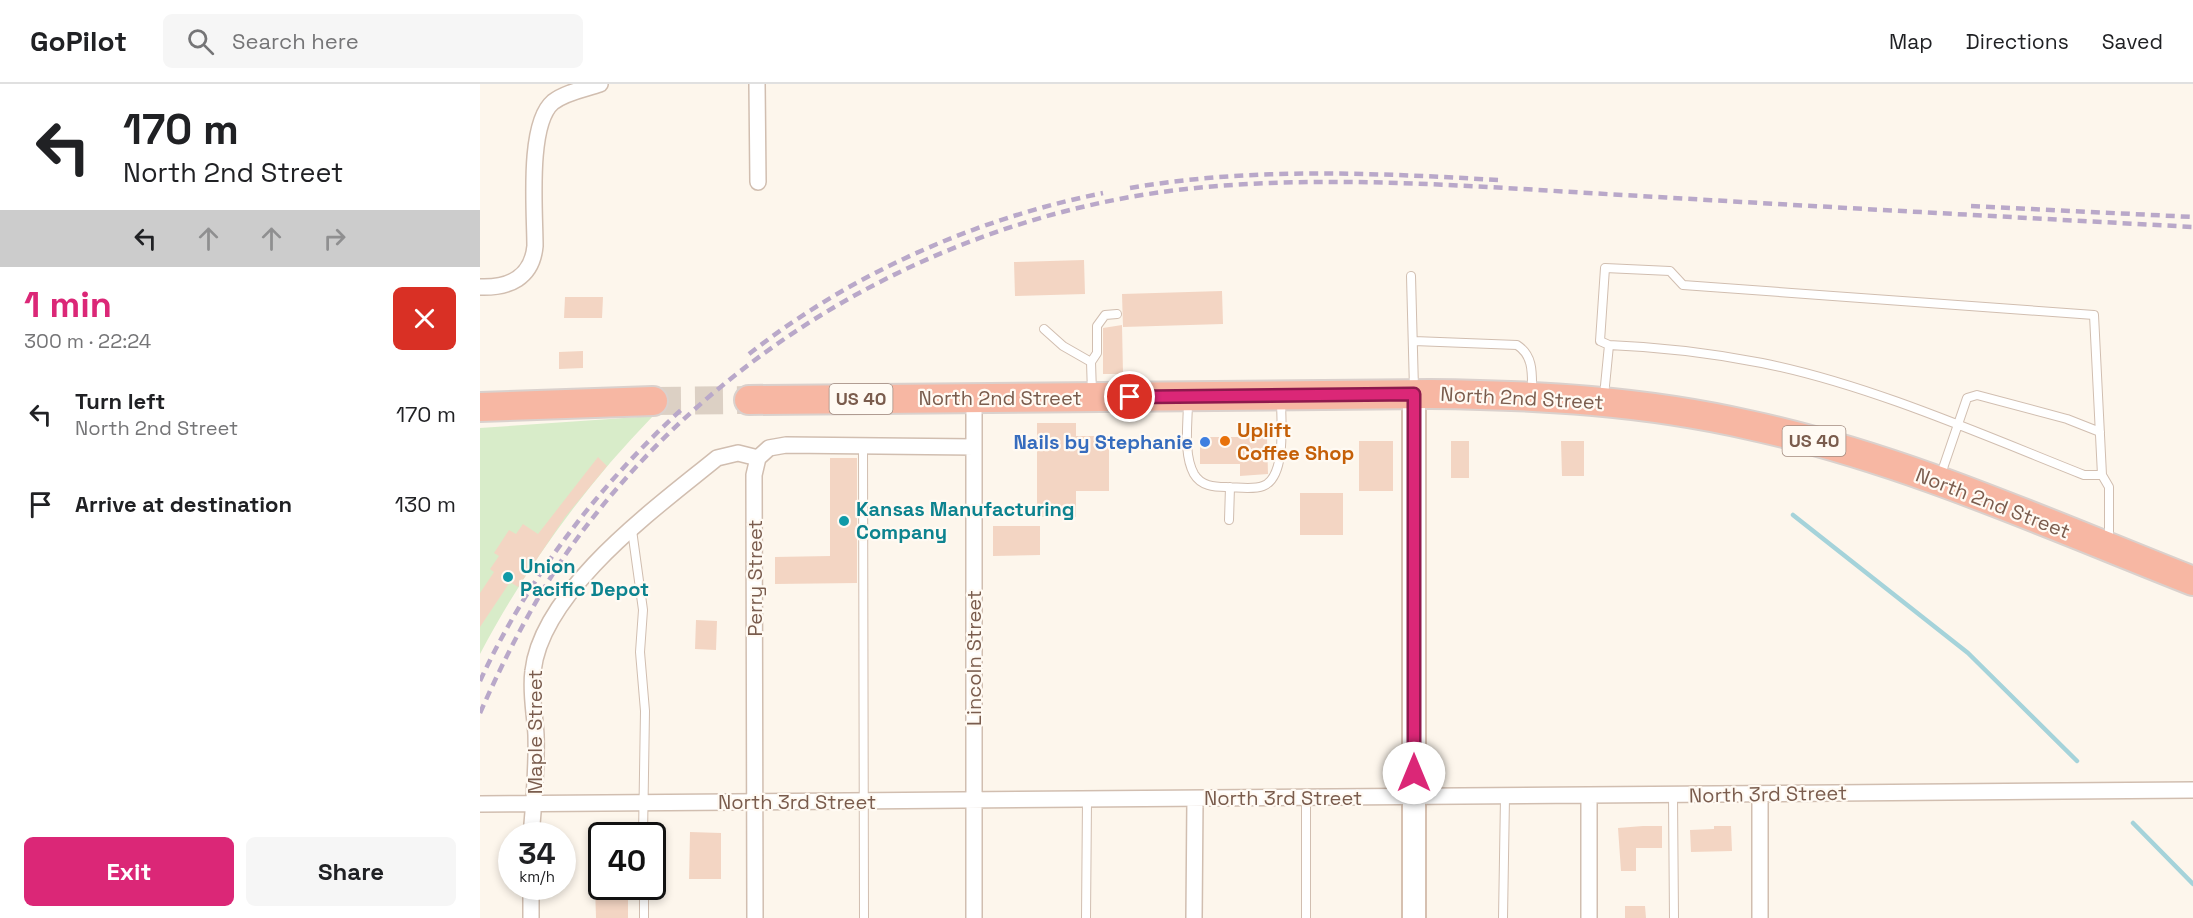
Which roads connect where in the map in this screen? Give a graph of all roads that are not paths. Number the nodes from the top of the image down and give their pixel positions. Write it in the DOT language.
graph roads {
  1 [pos="600,84"];
  2 [pos="757,84"];
  3 [pos="758,182"];
  4 [pos="1411,276"];
  5 [pos="480,287"];
  6 [pos="1117,314"];
  7 [pos="1044,329"];
  8 [pos="1414,341"];
  9 [pos="1609,345"];
  10 [pos="1091,362"];
  11 [pos="1414,394"];
  12 [pos="1281,395"];
  13 [pos="1188,396"];
  14 [pos="1532,396"];
  15 [pos="974,398"];
  16 [pos="1092,398"];
  17 [pos="749,400"];
  18 [pos="653,401"];
  19 [pos="1604,401"];
  20 [pos="480,407"];
  21 [pos="1958,426"];
  22 [pos="2100,432"];
  23 [pos="863,446"];
  24 [pos="974,447"];
  25 [pos="758,458"];
  26 [pos="2102,475"];
  27 [pos="1938,481"];
  28 [pos="1230,487"];
  29 [pos="1229,520"];
  30 [pos="632,530"];
  31 [pos="2108,548"];
  32 [pos="2193,581"];
  33 [pos="2193,790"];
  34 [pos="1760,794"];
  35 [pos="1674,796"];
  36 [pos="1414,797"];
  37 [pos="1504,797"];
  38 [pos="1589,797"];
  39 [pos="1306,798"];
  40 [pos="1195,799"];
  41 [pos="1087,800"];
  42 [pos="866,801"];
  43 [pos="974,801"];
  44 [pos="755,802"];
  45 [pos="644,803"];
  46 [pos="480,804"];
  47 [pos="536,804"];
  48 [pos="533,822"];
  49 [pos="643,822"];
  50 [pos="531,900"];
  51 [pos="644,900"];
  52 [pos="531,918"];
  53 [pos="644,918"];
  54 [pos="755,918"];
  55 [pos="864,918"];
  56 [pos="974,918"];
  57 [pos="1086,918"];
  58 [pos="1194,918"];
  59 [pos="1306,918"];
  60 [pos="1414,918"];
  61 [pos="1503,918"];
  62 [pos="1589,918"];
  63 [pos="1674,918"];
  64 [pos="1760,918"];
  1 -- 5 [label="street"];
  2 -- 3 [label="street"];
  4 -- 8 [label="lane"];
  6 -- 10 [label="lane"];
  7 -- 10 [label="lane"];
  8 -- 11 [label="lane"];
  8 -- 14 [label="lane"];
  9 -- 19 [label="lane"];
  9 -- 21 [label="lane"];
  9 -- 22 [label="lane"];
  10 -- 16 [label="lane"];
  11 -- 12 [label="highway, North 2nd Street / US 40"];
  11 -- 14 [label="highway, North 2nd Street / US 40"];
  11 -- 36 [label="street"];
  12 -- 13 [label="highway, North 2nd Street / US 40"];
  12 -- 28 [label="lane"];
  13 -- 16 [label="highway, North 2nd Street / US 40"];
  13 -- 28 [label="lane"];
  14 -- 19 [label="highway, North 2nd Street / US 40"];
  15 -- 16 [label="highway, North 2nd Street / US 40"];
  15 -- 17 [label="highway, North 2nd Street / US 40"];
  15 -- 24 [label="street, Lincoln Street"];
  18 -- 20 [label="highway"];
  19 -- 27 [label="highway, North 2nd Street / US 40"];
  21 -- 22 [label="lane"];
  21 -- 26 [label="lane"];
  21 -- 27 [label="lane"];
  22 -- 26 [label="lane"];
  23 -- 24 [label="street"];
  23 -- 25 [label="street"];
  23 -- 42 [label="lane"];
  24 -- 43 [label="street, Lincoln Street"];
  25 -- 30 [label="street, Maple Street"];
  25 -- 44 [label="street, Perry Street"];
  26 -- 31 [label="lane"];
  27 -- 31 [label="highway, North 2nd Street / US 40"];
  28 -- 29 [label="lane"];
  30 -- 45 [label="lane"];
  30 -- 47 [label="street, Maple Street"];
  31 -- 32 [label="highway, North 2nd Street / US 40"];
  33 -- 34 [label="street, North 3rd Street"];
  34 -- 35 [label="street, North 3rd Street"];
  34 -- 64 [label="street"];
  35 -- 38 [label="street, North 3rd Street"];
  35 -- 63 [label="lane"];
  36 -- 37 [label="street, North 3rd Street"];
  36 -- 39 [label="street, North 3rd Street"];
  36 -- 60 [label="street"];
  37 -- 38 [label="street, North 3rd Street"];
  37 -- 61 [label="lane"];
  38 -- 62 [label="street"];
  39 -- 40 [label="street, North 3rd Street"];
  39 -- 59 [label="lane"];
  40 -- 41 [label="street, North 3rd Street"];
  40 -- 58 [label="street"];
  41 -- 43 [label="street, North 3rd Street"];
  41 -- 57 [label="lane"];
  42 -- 43 [label="street, North 3rd Street"];
  42 -- 44 [label="street, North 3rd Street"];
  42 -- 55 [label="lane"];
  43 -- 56 [label="street, Lincoln Street"];
  44 -- 45 [label="street, North 3rd Street"];
  44 -- 54 [label="street, Perry Street"];
  45 -- 47 [label="street, North 3rd Street"];
  45 -- 49 [label="lane"];
  46 -- 47 [label="street, North 3rd Street"];
  47 -- 48 [label="street, Maple Street"];
  50 -- 52 [label="street"];
  51 -- 53 [label="lane"];
}
